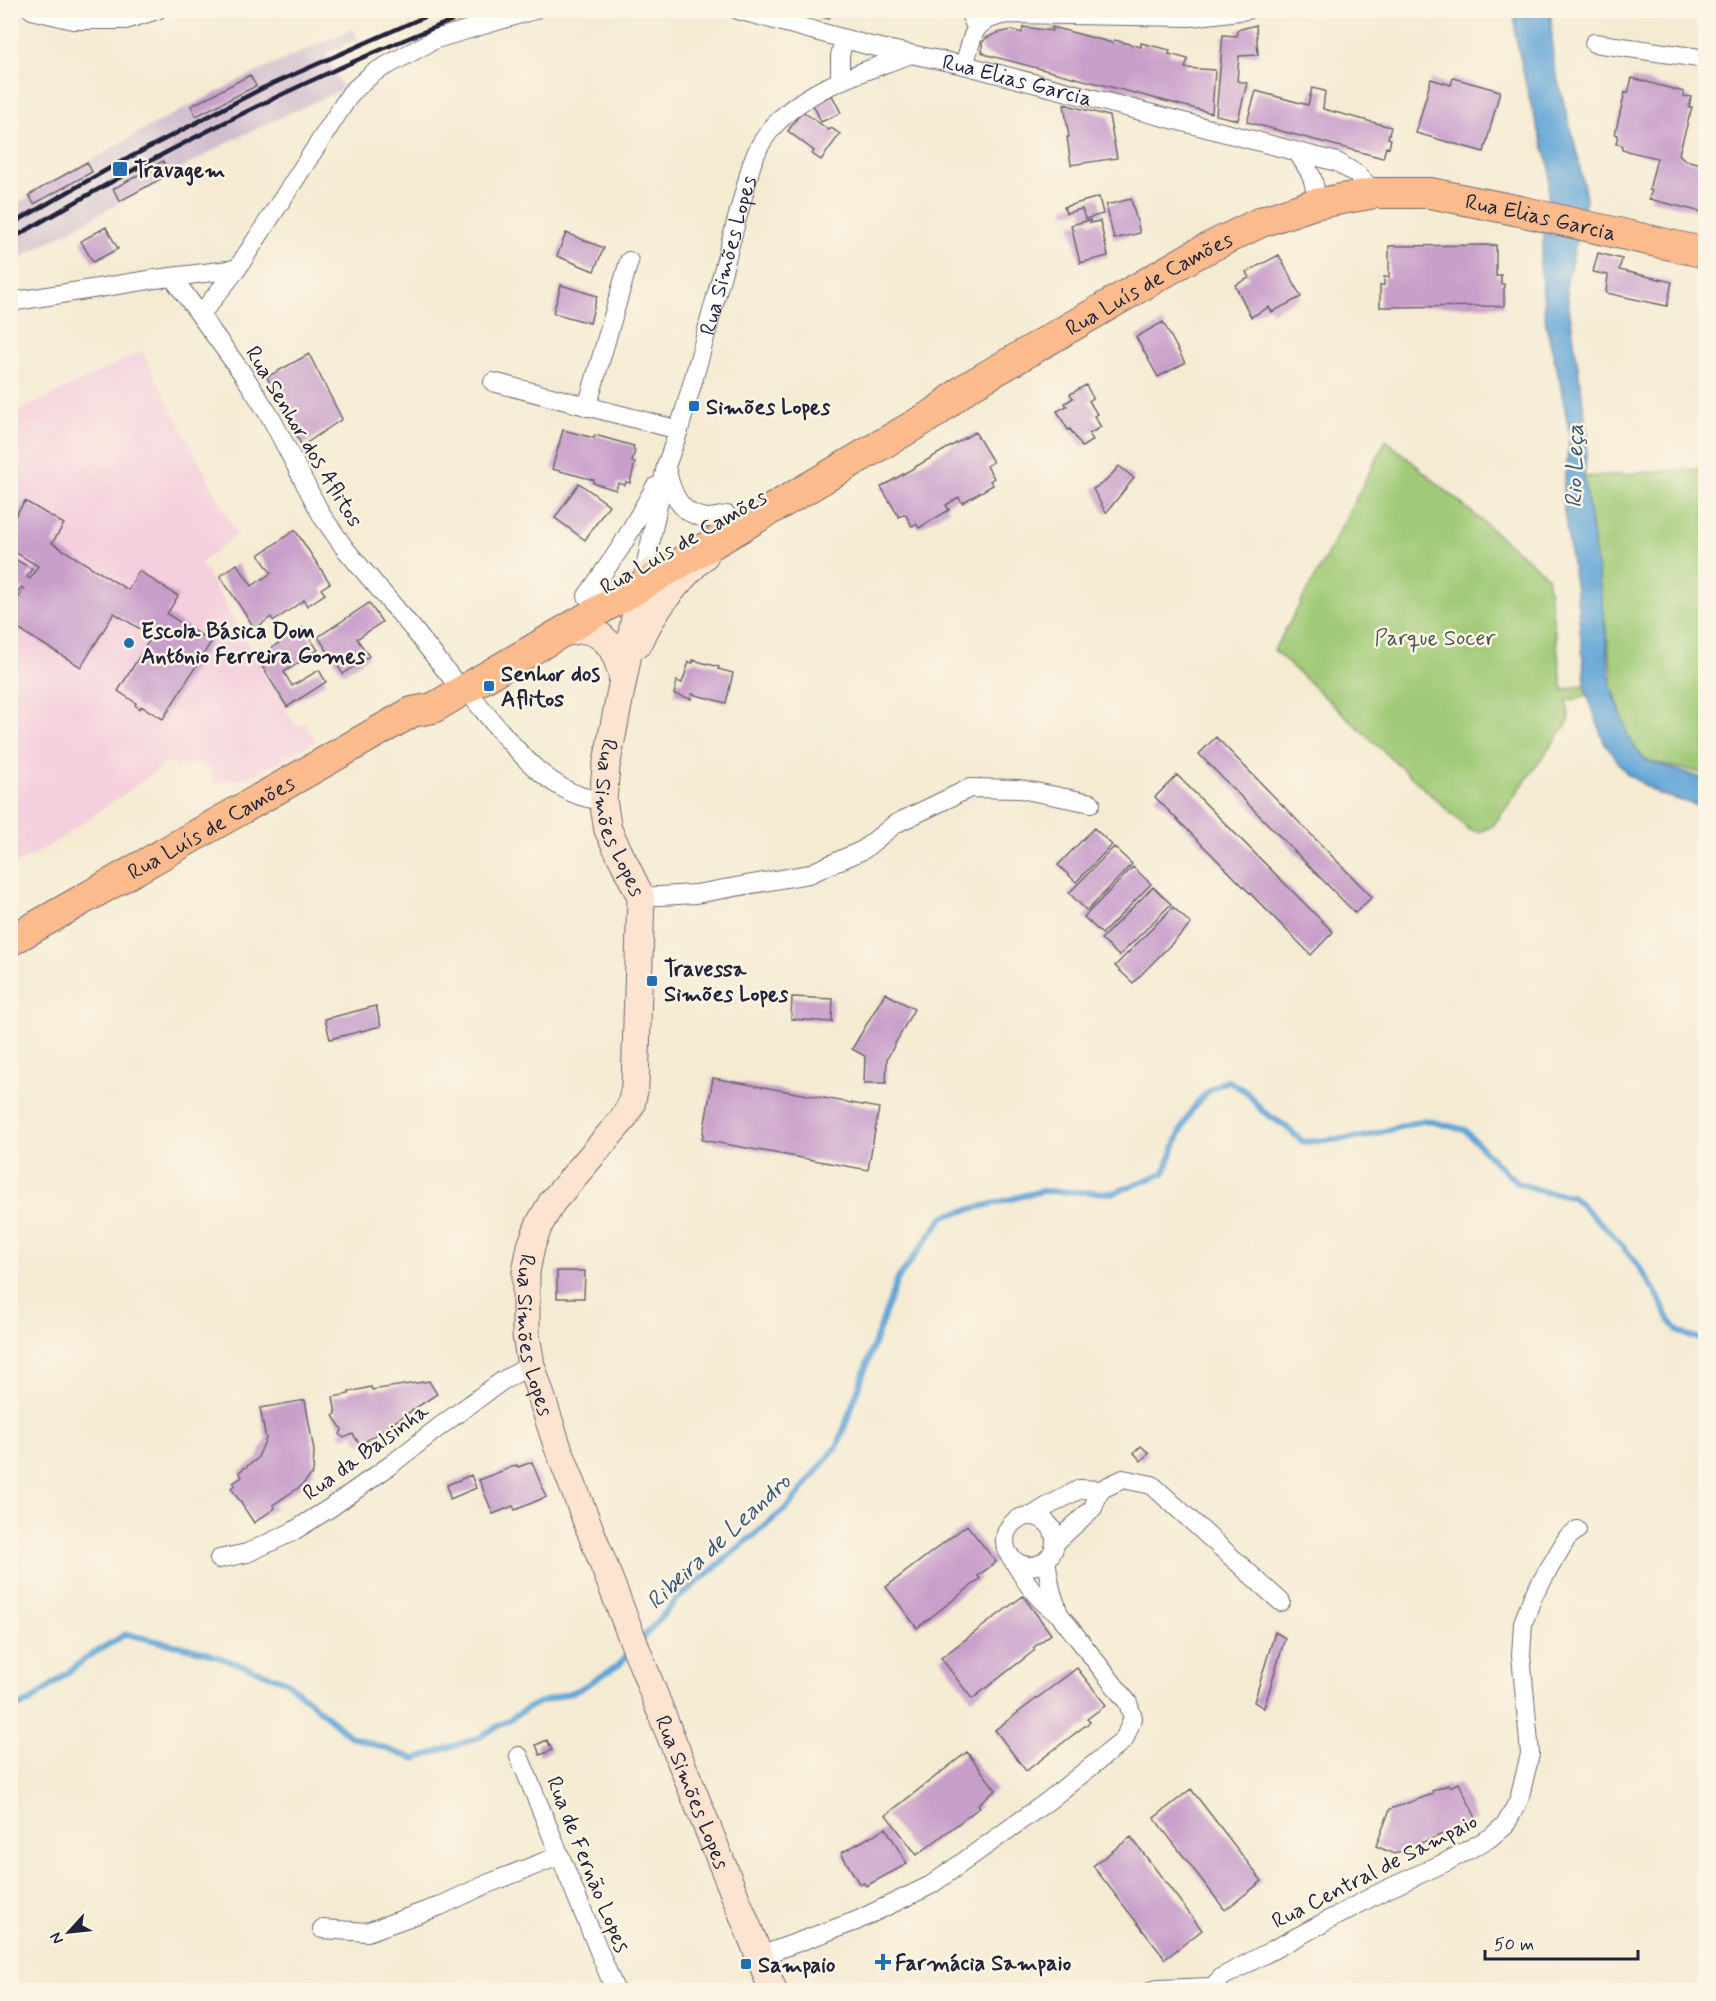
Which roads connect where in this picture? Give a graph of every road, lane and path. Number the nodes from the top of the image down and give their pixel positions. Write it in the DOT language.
graph roads {
  1 [pos="32,10"];
  2 [pos="157,10"];
  3 [pos="534,10"];
  4 [pos="738,10"];
  5 [pos="968,10"];
  6 [pos="1247,10"];
  7 [pos="976,27"];
  8 [pos="844,39"];
  9 [pos="1594,43"];
  10 [pos="908,55"];
  11 [pos="1706,59"];
  12 [pos="964,65"];
  13 [pos="840,80"];
  14 [pos="1297,152"];
  15 [pos="1375,193"];
  16 [pos="1327,202"];
  17 [pos="1706,253"];
  18 [pos="629,261"];
  19 [pos="237,269"];
  20 [pos="172,278"];
  21 [pos="10,302"];
  22 [pos="200,315"];
  23 [pos="493,382"];
  24 [pos="966,388"];
  25 [pos="928,400"];
  26 [pos="587,407"];
  27 [pos="679,430"];
  28 [pos="666,466"];
  29 [pos="724,528"];
  30 [pos="638,577"];
  31 [pos="562,633"];
  32 [pos="623,681"];
  33 [pos="463,689"];
  34 [pos="603,800"];
  35 [pos="1091,803"];
  36 [pos="641,897"];
  37 [pos="10,941"];
  38 [pos="531,1365"];
  39 [pos="1100,1490"];
  40 [pos="1032,1516"];
  41 [pos="1577,1530"];
  42 [pos="1055,1543"];
  43 [pos="1011,1557"];
  44 [pos="219,1558"];
  45 [pos="1046,1560"];
  46 [pos="1281,1602"];
  47 [pos="1059,1614"];
  48 [pos="519,1756"];
  49 [pos="559,1856"];
  50 [pos="322,1929"];
  51 [pos="760,1956"];
  52 [pos="1210,1989"];
  53 [pos="615,1990"];
  54 [pos="773,1990"];
  55 [pos="1154,1990"];
  1 -- 2 [label="street"];
  3 -- 19 [label="street"];
  4 -- 8 [label="street, Rua Elias Garcia"];
  5 -- 7 [label="street"];
  6 -- 7 [label="street"];
  7 -- 12 [label="street"];
  8 -- 10 [label="street, Rua Elias Garcia"];
  8 -- 13 [label="street"];
  9 -- 11 [label="street"];
  10 -- 12 [label="street, Rua Elias Garcia"];
  10 -- 13 [label="street, Rua Simões Lopes"];
  12 -- 14 [label="street, Rua Elias Garcia"];
  13 -- 27 [label="street, Rua Simões Lopes"];
  14 -- 15 [label="street, Rua Elias Garcia"];
  14 -- 16 [label="street"];
  15 -- 16 [label="main road, Rua Elias Garcia"];
  15 -- 17 [label="main road, Rua Elias Garcia"];
  16 -- 24 [label="main road, Rua Luís de Camões"];
  18 -- 26 [label="street"];
  19 -- 20 [label="street"];
  19 -- 22 [label="street"];
  20 -- 21 [label="street"];
  20 -- 22 [label="street, Rua Senhor dos Aflitos"];
  22 -- 33 [label="street, Rua Senhor dos Aflitos"];
  23 -- 26 [label="street"];
  24 -- 25 [label="main road, Rua Luís de Camões"];
  24 -- 29 [label="main road, Rua Luís de Camões"];
  25 -- 29 [label="main road, Rua Luís de Camões"];
  25 -- 30 [label="street, Rua Simões Lopes"];
  26 -- 27 [label="street"];
  27 -- 28 [label="street, Rua Simões Lopes"];
  28 -- 29 [label="street"];
  28 -- 30 [label="street, Rua Simões Lopes"];
  28 -- 30 [label="street, Rua Simões Lopes"];
  29 -- 30 [label="main road, Rua Luís de Camões"];
  29 -- 32 [label="street, Rua Simões Lopes"];
  30 -- 31 [label="main road, Rua Luís de Camões"];
  30 -- 32 [label="street, Rua Simões Lopes"];
  30 -- 33 [label="main road, Rua Luís de Camões"];
  30 -- 33 [label="street, Rua Simões Lopes"];
  31 -- 32 [label="street, Rua Simões Lopes"];
  31 -- 33 [label="main road, Rua Luís de Camões"];
  32 -- 34 [label="street, Rua Simões Lopes"];
  33 -- 34 [label="street, Rua Senhor dos Aflitos"];
  33 -- 37 [label="main road, Rua Luís de Camões"];
  34 -- 36 [label="street, Rua Simões Lopes"];
  35 -- 36 [label="street"];
  36 -- 38 [label="street, Rua Simões Lopes"];
  38 -- 44 [label="street, Rua da Balsinha"];
  38 -- 51 [label="street, Rua Simões Lopes"];
  39 -- 40 [label="street"];
  39 -- 42 [label="street"];
  39 -- 46 [label="street"];
  40 -- 42 [label="street"];
  40 -- 43 [label="street"];
  41 -- 52 [label="street, Rua Central de Sampaio"];
  42 -- 45 [label="street"];
  43 -- 45 [label="street"];
  43 -- 47 [label="street"];
  45 -- 47 [label="street"];
  47 -- 51 [label="street"];
  48 -- 49 [label="street, Rua de Fernão Lopes"];
  49 -- 50 [label="street"];
  49 -- 53 [label="street, Rua de Fernão Lopes"];
  51 -- 54 [label="street, Rua Simões Lopes"];
  52 -- 55 [label="street"];
}
